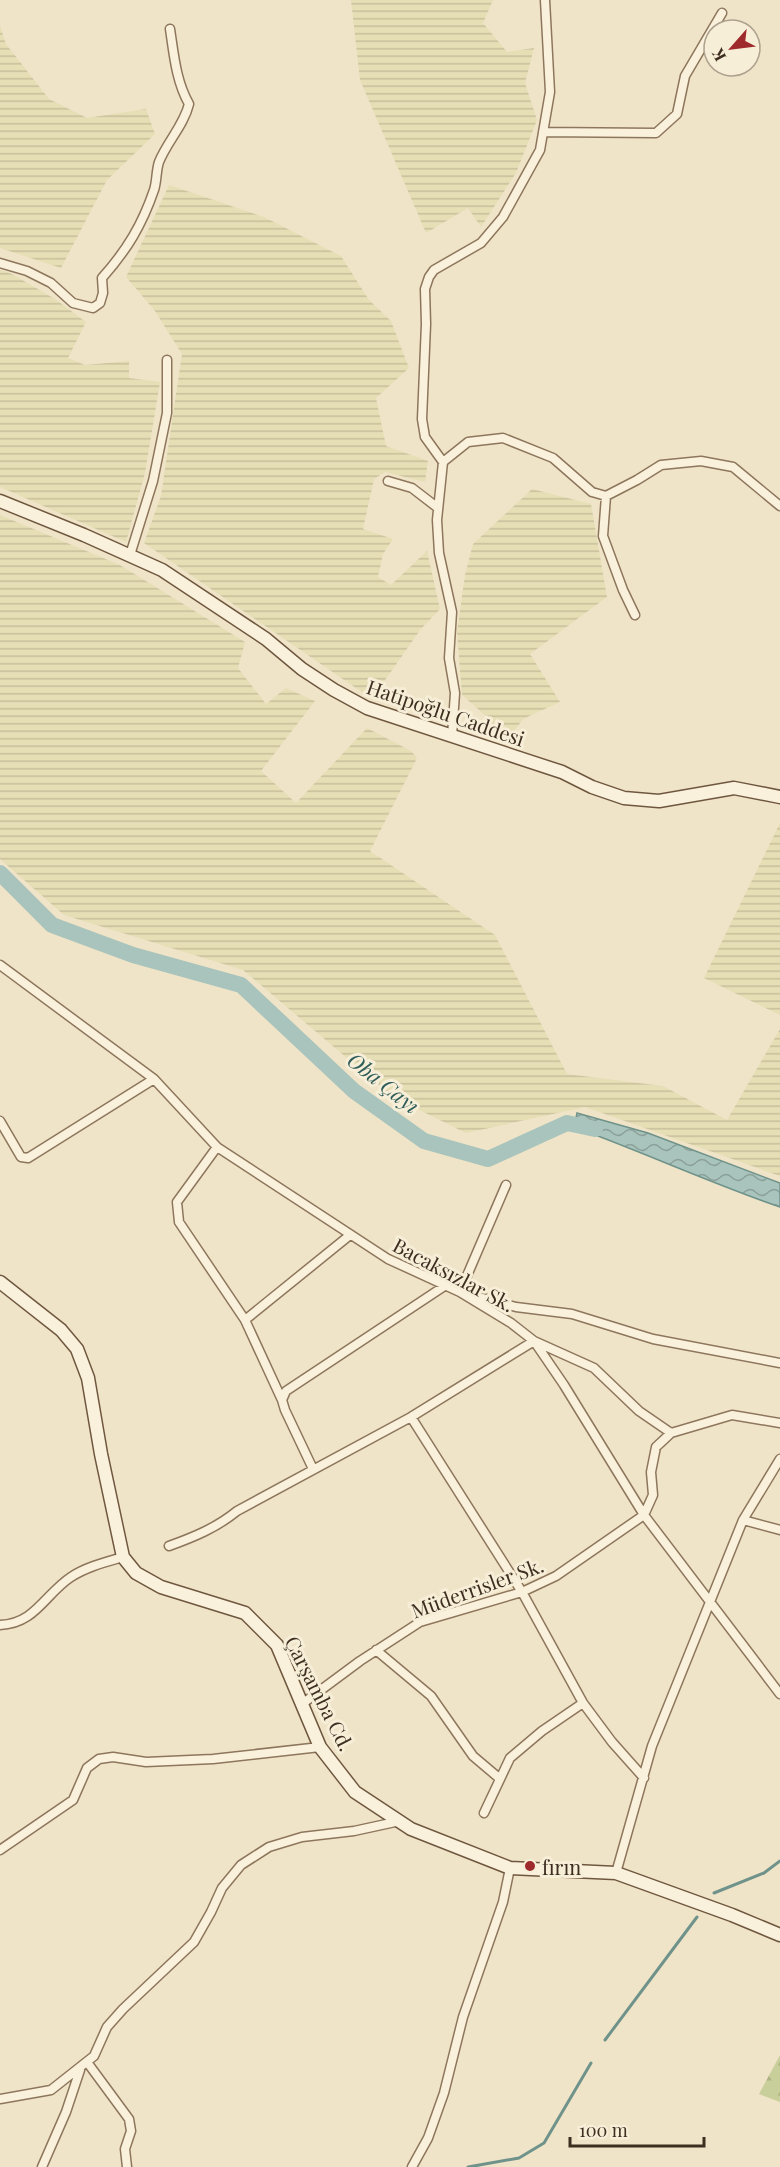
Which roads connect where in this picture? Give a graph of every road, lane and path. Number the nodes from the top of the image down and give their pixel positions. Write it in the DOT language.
graph roads {
  1 [pos="545,0"];
  2 [pos="722,13"];
  3 [pos="170,29"];
  4 [pos="543,132"];
  5 [pos="0,264"];
  6 [pos="167,360"];
  7 [pos="443,462"];
  8 [pos="388,481"];
  9 [pos="606,496"];
  10 [pos="0,501"];
  11 [pos="780,506"];
  12 [pos="438,508"];
  13 [pos="130,555"];
  14 [pos="635,615"];
  15 [pos="452,736"];
  16 [pos="780,796"];
  17 [pos="0,965"];
  18 [pos="154,1079"];
  19 [pos="0,1121"];
  20 [pos="217,1147"];
  21 [pos="506,1185"];
  22 [pos="350,1235"];
  23 [pos="0,1282"];
  24 [pos="446,1285"];
  25 [pos="460,1292"];
  26 [pos="245,1320"];
  27 [pos="534,1341"];
  28 [pos="780,1363"];
  29 [pos="282,1400"];
  30 [pos="411,1417"];
  31 [pos="780,1423"];
  32 [pos="671,1433"];
  33 [pos="780,1459"];
  34 [pos="314,1469"];
  35 [pos="644,1515"];
  36 [pos="743,1520"];
  37 [pos="780,1530"];
  38 [pos="169,1546"];
  39 [pos="123,1557"];
  40 [pos="522,1592"];
  41 [pos="710,1602"];
  42 [pos="0,1626"];
  43 [pos="376,1650"];
  44 [pos="780,1694"];
  45 [pos="583,1703"];
  46 [pos="302,1704"];
  47 [pos="320,1747"];
  48 [pos="499,1778"];
  49 [pos="644,1778"];
  50 [pos="484,1813"];
  51 [pos="400,1821"];
  52 [pos="2,1845"];
  53 [pos="510,1868"];
  54 [pos="616,1873"];
  55 [pos="780,1935"];
  56 [pos="84,2065"];
  57 [pos="0,2099"];
  58 [pos="42,2167"];
  59 [pos="127,2167"];
  60 [pos="412,2167"];
  1 -- 4 [label="street"];
  2 -- 4 [label="street"];
  3 -- 5 [label="street"];
  4 -- 7 [label="street"];
  6 -- 13 [label="street"];
  7 -- 9 [label="street"];
  7 -- 12 [label="street"];
  8 -- 12 [label="street"];
  9 -- 11 [label="street"];
  9 -- 14 [label="street"];
  10 -- 13 [label="street, Hatipoğlu Caddesi"];
  12 -- 15 [label="street"];
  13 -- 15 [label="street, Hatipoğlu Caddesi"];
  15 -- 16 [label="street, Hatipoğlu Caddesi"];
  17 -- 18 [label="street, Bacaksızlar Sk."];
  18 -- 19 [label="street"];
  18 -- 20 [label="street, Bacaksızlar Sk."];
  20 -- 22 [label="street, Bacaksızlar Sk."];
  20 -- 26 [label="street"];
  21 -- 25 [label="street"];
  22 -- 24 [label="street, Bacaksızlar Sk."];
  22 -- 26 [label="street"];
  23 -- 39 [label="street"];
  24 -- 25 [label="street, Bacaksızlar Sk."];
  24 -- 29 [label="street"];
  25 -- 27 [label="street, Bacaksızlar Sk."];
  25 -- 28 [label="street"];
  26 -- 29 [label="street"];
  27 -- 30 [label="street"];
  27 -- 32 [label="street, Bacaksızlar Sk."];
  27 -- 35 [label="street"];
  29 -- 34 [label="street"];
  30 -- 34 [label="street"];
  30 -- 40 [label="street"];
  31 -- 32 [label="street"];
  32 -- 35 [label="street"];
  33 -- 36 [label="street"];
  34 -- 38 [label="street"];
  35 -- 40 [label="street, Müderrisler Sk."];
  35 -- 41 [label="street"];
  36 -- 37 [label="street"];
  36 -- 41 [label="street"];
  39 -- 42 [label="street"];
  39 -- 46 [label="street, Çarşamba Cd."];
  40 -- 43 [label="street, Müderrisler Sk."];
  40 -- 45 [label="street"];
  41 -- 44 [label="street"];
  41 -- 49 [label="street"];
  43 -- 46 [label="street, Müderrisler Sk."];
  43 -- 48 [label="street"];
  45 -- 48 [label="street"];
  45 -- 49 [label="street"];
  46 -- 47 [label="street, Çarşamba Cd."];
  47 -- 51 [label="street, Çarşamba Cd."];
  47 -- 52 [label="street"];
  48 -- 50 [label="street"];
  49 -- 54 [label="street"];
  51 -- 53 [label="street, Çarşamba Cd."];
  51 -- 56 [label="street"];
  53 -- 54 [label="street, Çarşamba Cd."];
  53 -- 60 [label="street"];
  54 -- 55 [label="street, Çarşamba Cd."];
  56 -- 57 [label="street"];
  56 -- 58 [label="street"];
  56 -- 59 [label="street"];
}
